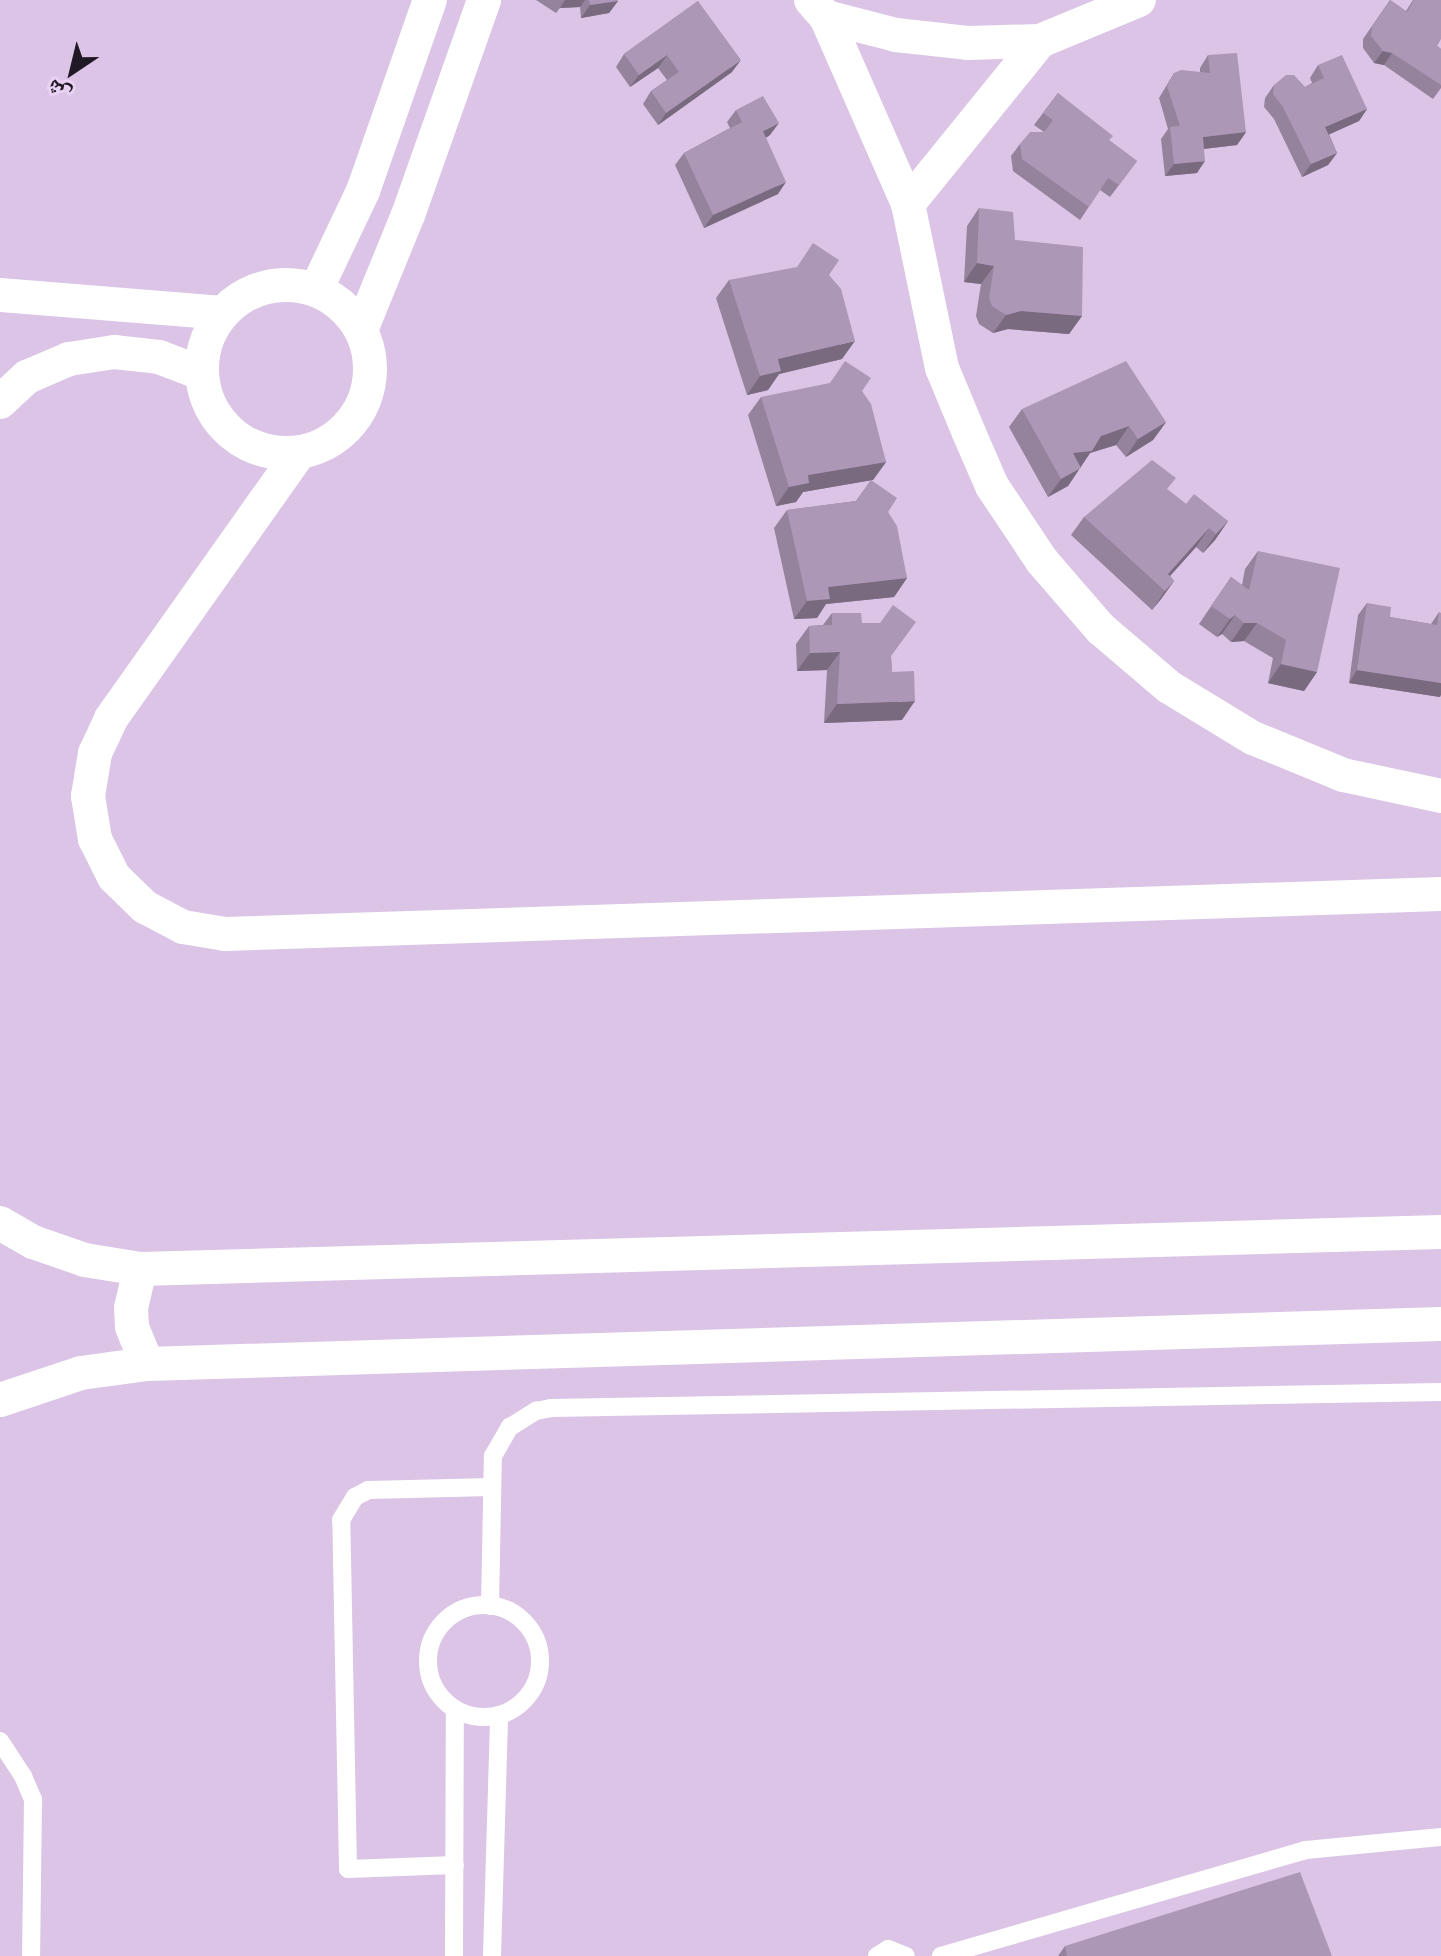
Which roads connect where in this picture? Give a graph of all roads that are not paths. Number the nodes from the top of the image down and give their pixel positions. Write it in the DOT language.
graph roads {
  1 [pos="430,0"];
  2 [pos="484,0"];
  3 [pos="1139,0"];
  4 [pos="819,8"];
  5 [pos="1040,41"];
  6 [pos="908,204"];
  7 [pos="316,290"];
  8 [pos="0,295"];
  9 [pos="222,313"];
  10 [pos="361,330"];
  11 [pos="201,373"];
  12 [pos="0,402"];
  13 [pos="299,453"];
  14 [pos="1441,796"];
  15 [pos="1441,894"];
  16 [pos="0,1223"];
  17 [pos="1441,1232"];
  18 [pos="140,1269"];
  19 [pos="1441,1324"];
  20 [pos="147,1364"];
  21 [pos="1441,1392"];
  22 [pos="0,1400"];
  23 [pos="491,1487"];
  24 [pos="490,1606"];
  25 [pos="455,1709"];
  26 [pos="499,1715"];
  27 [pos="0,1741"];
  28 [pos="1441,1837"];
  29 [pos="455,1865"];
  30 [pos="31,1956"];
  31 [pos="454,1956"];
  32 [pos="492,1956"];
  33 [pos="877,1956"];
  34 [pos="906,1956"];
  35 [pos="941,1956"];
  1 -- 7 [label="street"];
  2 -- 10 [label="street"];
  3 -- 5 [label="street"];
  4 -- 5 [label="street"];
  4 -- 6 [label="street"];
  5 -- 6 [label="street"];
  6 -- 14 [label="street"];
  7 -- 9 [label="street"];
  7 -- 10 [label="street"];
  8 -- 9 [label="street"];
  9 -- 11 [label="street"];
  10 -- 13 [label="street"];
  11 -- 12 [label="street"];
  11 -- 13 [label="street"];
  13 -- 15 [label="street"];
  16 -- 18 [label="street"];
  17 -- 18 [label="street"];
  18 -- 20 [label="street"];
  19 -- 20 [label="street"];
  20 -- 22 [label="street"];
  21 -- 23 [label="lane"];
  23 -- 24 [label="lane"];
  23 -- 29 [label="lane"];
  24 -- 25 [label="lane"];
  24 -- 26 [label="lane"];
  25 -- 26 [label="lane"];
  25 -- 29 [label="lane"];
  26 -- 32 [label="lane"];
  27 -- 30 [label="lane"];
  28 -- 35 [label="lane"];
  29 -- 31 [label="lane"];
  33 -- 34 [label="lane"];
}
